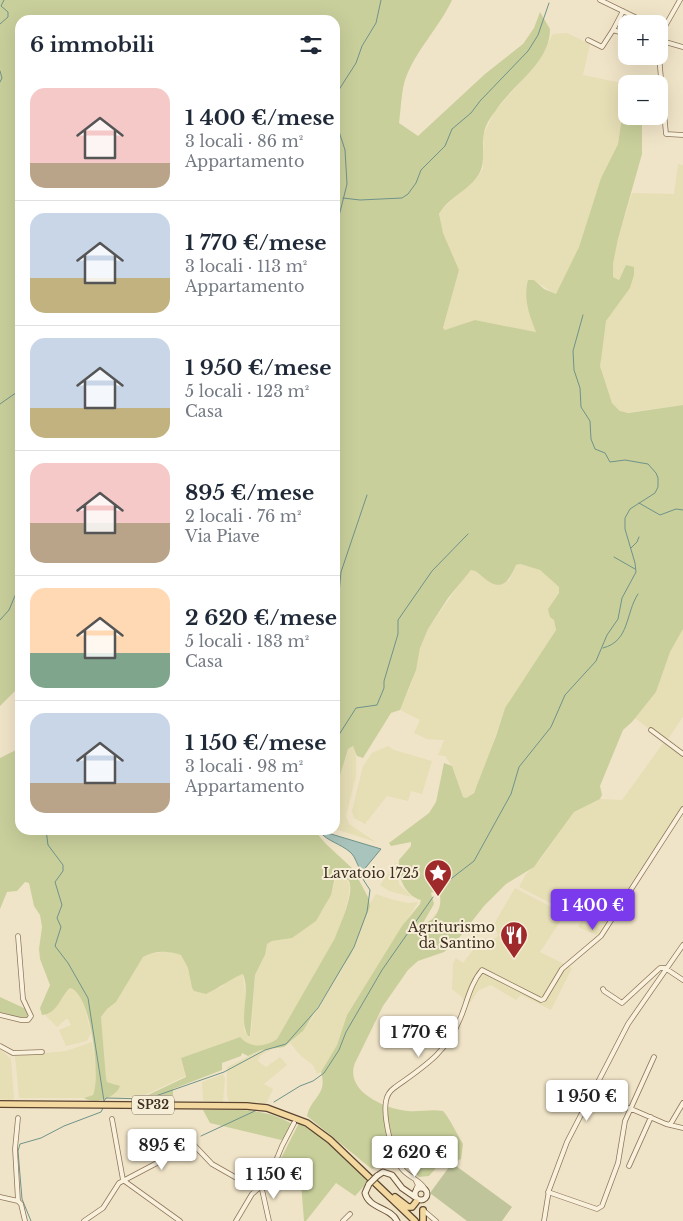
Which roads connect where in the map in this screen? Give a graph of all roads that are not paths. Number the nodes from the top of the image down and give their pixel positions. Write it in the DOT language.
graph roads {
  1 [pos="600,0"];
  2 [pos="680,0"];
  3 [pos="623,11"];
  4 [pos="631,15"];
  5 [pos="668,21"];
  6 [pos="613,30"];
  7 [pos="618,32"];
  8 [pos="588,40"];
  9 [pos="668,43"];
  10 [pos="683,47"];
  11 [pos="660,65"];
  12 [pos="683,136"];
  13 [pos="651,730"];
  14 [pos="683,754"];
  15 [pos="683,809"];
  16 [pos="18,936"];
  17 [pos="683,945"];
  18 [pos="665,968"];
  19 [pos="683,980"];
  20 [pos="603,988"];
  21 [pos="0,1015"];
  22 [pos="0,1046"];
  23 [pos="42,1052"];
  24 [pos="654,1058"];
  25 [pos="683,1103"];
  26 [pos="0,1105"];
  27 [pos="630,1108"];
  28 [pos="651,1117"];
  29 [pos="18,1118"];
  30 [pos="112,1119"];
  31 [pos="294,1122"];
  32 [pos="670,1125"];
  33 [pos="683,1128"];
  34 [pos="630,1166"];
  35 [pos="415,1179"];
  36 [pos="123,1180"];
  37 [pos="261,1185"];
  38 [pos="377,1185"];
  39 [pos="425,1189"];
  40 [pos="256,1190"];
  41 [pos="548,1192"];
  42 [pos="386,1193"];
  43 [pos="415,1195"];
  44 [pos="0,1197"];
  45 [pos="426,1198"];
  46 [pos="18,1201"];
  47 [pos="423,1210"];
  48 [pos="350,1214"];
  49 [pos="25,1221"];
  50 [pos="84,1221"];
  51 [pos="180,1221"];
  52 [pos="236,1221"];
  53 [pos="269,1221"];
  54 [pos="343,1221"];
  55 [pos="397,1221"];
  56 [pos="410,1221"];
  57 [pos="415,1221"];
  58 [pos="423,1221"];
  59 [pos="436,1221"];
  60 [pos="544,1221"];
  1 -- 3 [label="street"];
  2 -- 5 [label="street"];
  3 -- 4 [label="street"];
  3 -- 6 [label="street"];
  6 -- 7 [label="street"];
  6 -- 8 [label="street"];
  9 -- 10 [label="street"];
  11 -- 12 [label="street"];
  13 -- 14 [label="street"];
  15 -- 35 [label="street"];
  16 -- 21 [label="street"];
  17 -- 18 [label="street"];
  18 -- 19 [label="street"];
  18 -- 20 [label="street"];
  18 -- 41 [label="street"];
  22 -- 23 [label="street"];
  24 -- 27 [label="street"];
  25 -- 32 [label="street"];
  26 -- 38 [label="main road, SP32"];
  27 -- 28 [label="street"];
  27 -- 41 [label="street"];
  28 -- 32 [label="street"];
  28 -- 34 [label="street"];
  29 -- 46 [label="street"];
  30 -- 36 [label="street"];
  31 -- 37 [label="street"];
  32 -- 33 [label="street"];
  35 -- 39 [label="street"];
  35 -- 43 [label="street"];
  36 -- 40 [label="street"];
  36 -- 50 [label="street"];
  36 -- 51 [label="street"];
  37 -- 40 [label="street"];
  37 -- 53 [label="street"];
  38 -- 42 [label="main road, SP32"];
  38 -- 43 [label="main road"];
  39 -- 43 [label="street"];
  39 -- 45 [label="street"];
  40 -- 52 [label="street"];
  41 -- 60 [label="street"];
  42 -- 56 [label="main road"];
  42 -- 57 [label="main road, SP32"];
  43 -- 45 [label="street"];
  43 -- 47 [label="street"];
  43 -- 55 [label="street, bridge"];
  44 -- 46 [label="street"];
  45 -- 47 [label="street"];
  46 -- 49 [label="street"];
  47 -- 58 [label="main road"];
  47 -- 59 [label="street"];
  48 -- 54 [label="street"];
}
